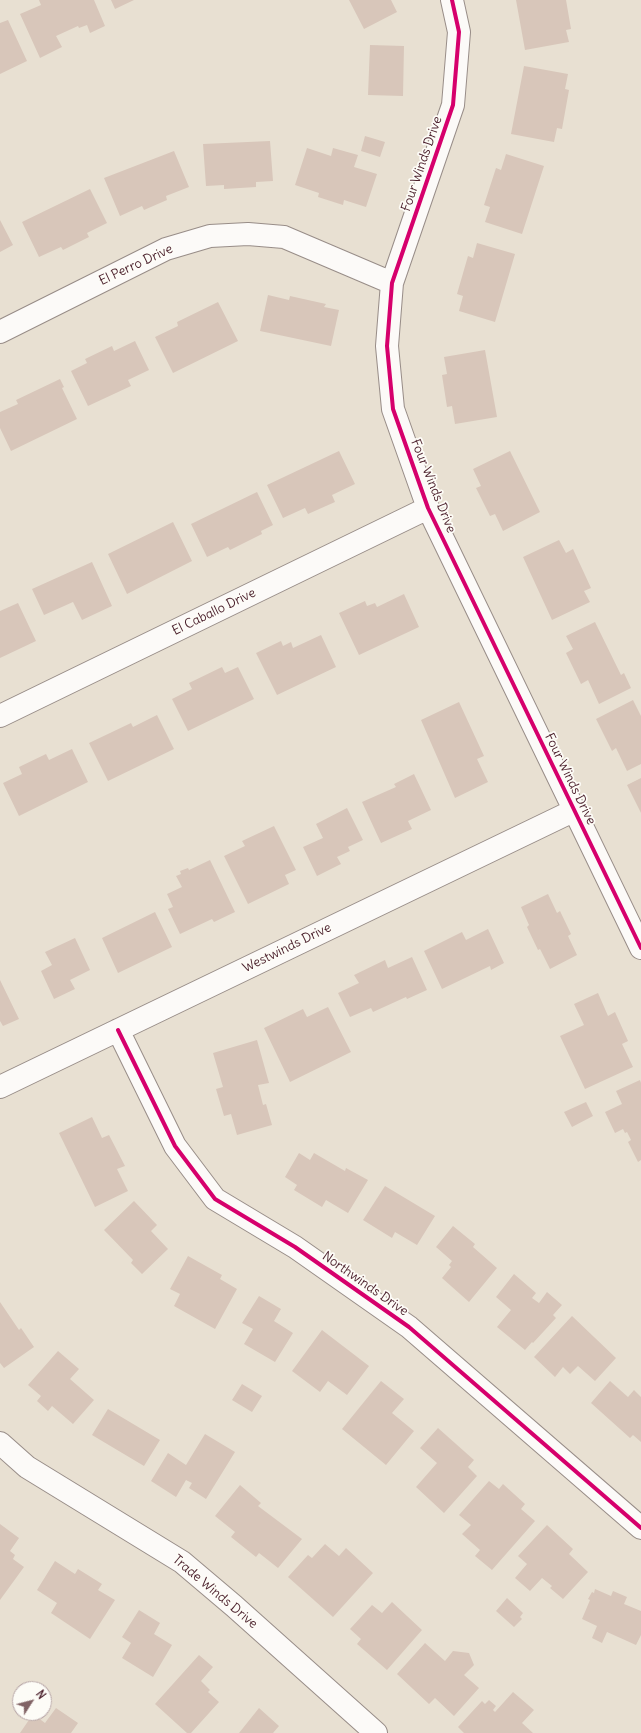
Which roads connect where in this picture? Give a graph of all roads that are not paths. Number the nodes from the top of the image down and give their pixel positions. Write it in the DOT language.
graph roads {
  1 [pos="452,0"];
  2 [pos="392,283"];
  3 [pos="0,332"];
  4 [pos="428,508"];
  5 [pos="0,716"];
  6 [pos="575,810"];
  7 [pos="641,948"];
  8 [pos="118,1030"];
  9 [pos="0,1087"];
  10 [pos="0,1443"];
  11 [pos="641,1528"];
  12 [pos="376,1733"];
  1 -- 2 [label="street, Four Winds Drive"];
  2 -- 3 [label="street, El Perro Drive"];
  2 -- 4 [label="street, Four Winds Drive"];
  4 -- 5 [label="street, El Caballo Drive"];
  4 -- 6 [label="street, Four Winds Drive"];
  6 -- 7 [label="street, Four Winds Drive"];
  6 -- 8 [label="street, Westwinds Drive"];
  8 -- 9 [label="street, Westwinds Drive"];
  8 -- 11 [label="street, Northwinds Drive"];
  10 -- 12 [label="street, Trade Winds Drive"];
}
